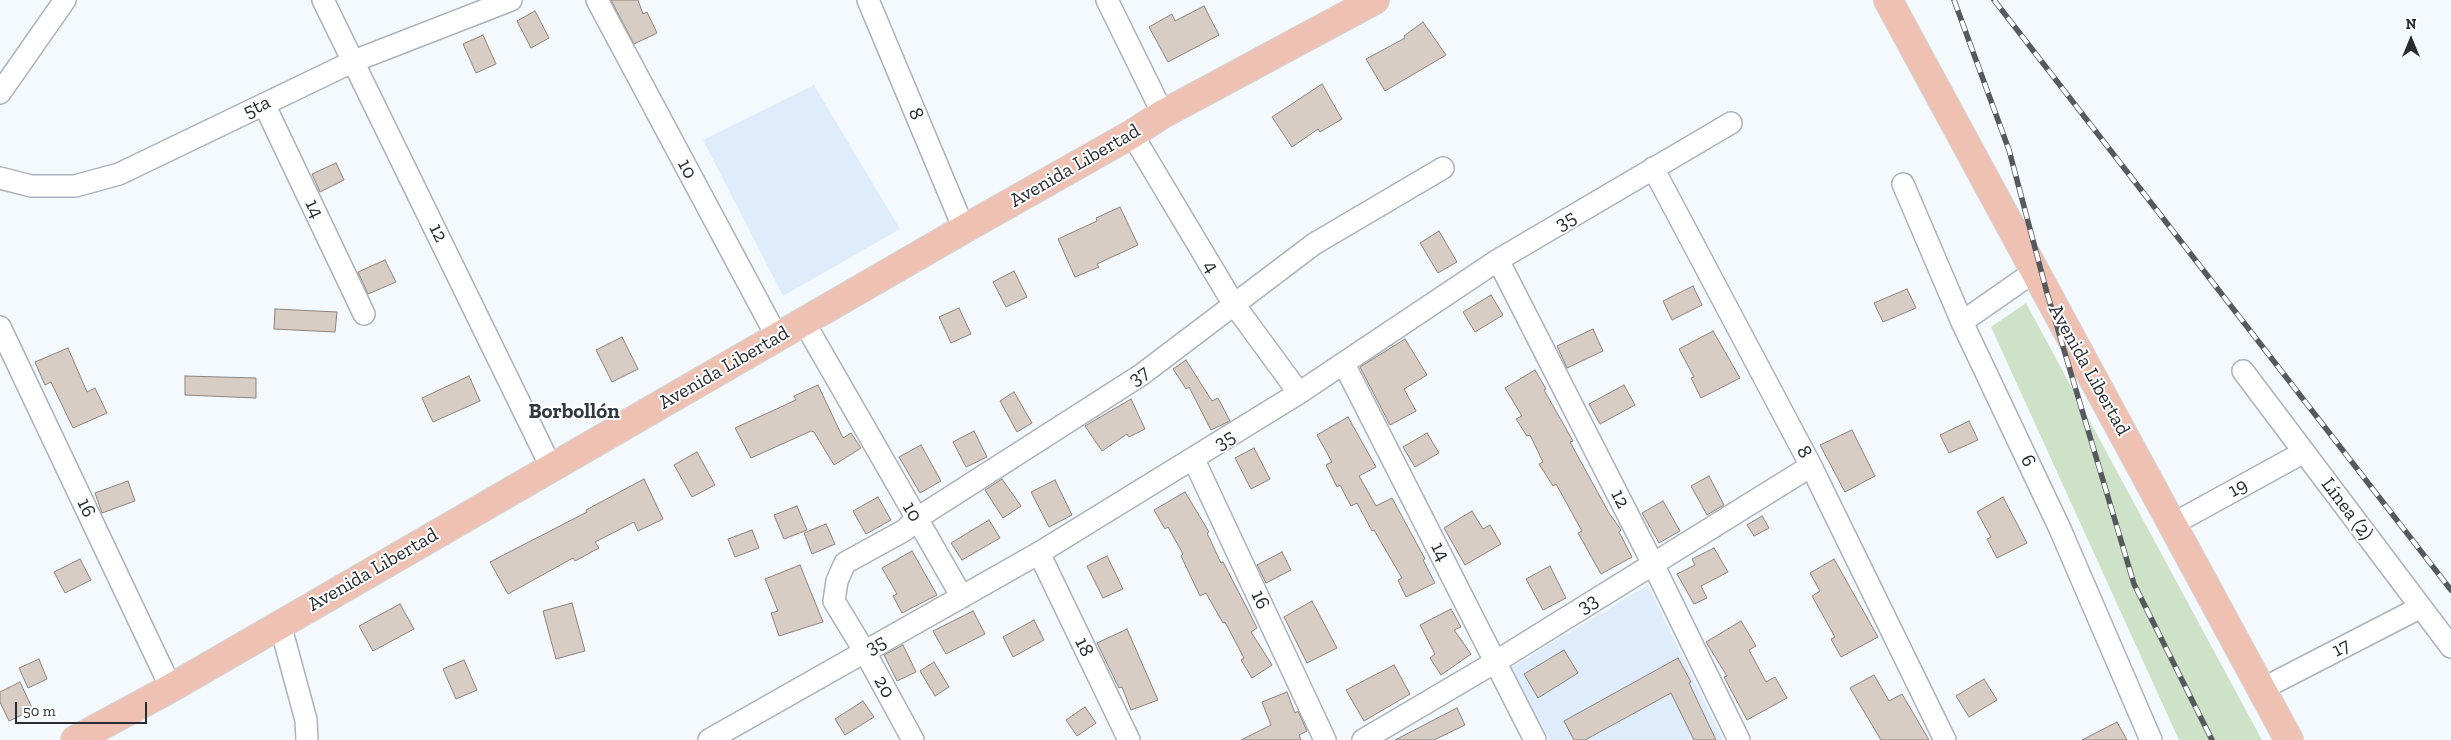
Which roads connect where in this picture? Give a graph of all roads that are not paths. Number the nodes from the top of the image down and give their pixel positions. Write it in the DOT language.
graph roads {
  1 [pos="65,0"];
  2 [pos="323,0"];
  3 [pos="510,0"];
  4 [pos="597,0"];
  5 [pos="868,0"];
  6 [pos="1107,0"];
  7 [pos="1375,0"];
  8 [pos="1888,0"];
  9 [pos="354,61"];
  10 [pos="0,93"];
  11 [pos="264,104"];
  12 [pos="1163,114"];
  13 [pos="1731,123"];
  14 [pos="1132,134"];
  15 [pos="1443,168"];
  16 [pos="1653,168"];
  17 [pos="0,178"];
  18 [pos="1903,184"];
  19 [pos="964,229"];
  20 [pos="1498,260"];
  21 [pos="2035,271"];
  22 [pos="1233,303"];
  23 [pos="364,314"];
  24 [pos="804,322"];
  25 [pos="1962,322"];
  26 [pos="0,327"];
  27 [pos="777,337"];
  28 [pos="1344,364"];
  29 [pos="2243,372"];
  30 [pos="1299,393"];
  31 [pos="2304,452"];
  32 [pos="1194,460"];
  33 [pos="1811,466"];
  34 [pos="551,467"];
  35 [pos="916,519"];
  36 [pos="2173,524"];
  37 [pos="1039,554"];
  38 [pos="1653,564"];
  39 [pos="837,581"];
  40 [pos="962,597"];
  41 [pos="2420,607"];
  42 [pos="280,624"];
  43 [pos="2451,647"];
  44 [pos="865,652"];
  45 [pos="1496,662"];
  46 [pos="171,688"];
  47 [pos="2262,689"];
  48 [pos="1943,739"];
  49 [pos="75,740"];
  50 [pos="307,740"];
  51 [pos="709,740"];
  52 [pos="913,740"];
  53 [pos="1129,740"];
  54 [pos="1325,740"];
  55 [pos="1363,740"];
  56 [pos="1535,740"];
  57 [pos="1739,740"];
  58 [pos="2151,740"];
  59 [pos="2289,740"];
  1 -- 10 [label="street"];
  2 -- 9 [label="street, 12"];
  3 -- 9 [label="street, 5ta"];
  4 -- 27 [label="street, 10"];
  5 -- 19 [label="street, 8"];
  6 -- 12 [label="street"];
  7 -- 12 [label="main road, Avenida Libertad"];
  8 -- 21 [label="main road, Avenida Libertad"];
  9 -- 11 [label="street, 5ta"];
  9 -- 34 [label="street, 12"];
  11 -- 17 [label="street, 5ta"];
  11 -- 23 [label="street, 14"];
  12 -- 14 [label="main road, Avenida Libertad"];
  13 -- 16 [label="street, 35"];
  14 -- 19 [label="main road, Avenida Libertad"];
  14 -- 22 [label="street, 4"];
  15 -- 22 [label="street, 37"];
  16 -- 20 [label="street, 35"];
  16 -- 33 [label="street, 8"];
  18 -- 25 [label="street, 6"];
  19 -- 24 [label="main road, Avenida Libertad"];
  20 -- 28 [label="street, 35"];
  20 -- 38 [label="street, 12"];
  21 -- 25 [label="street"];
  21 -- 36 [label="main road, Avenida Libertad"];
  22 -- 30 [label="street, 4"];
  22 -- 35 [label="street, 37"];
  24 -- 27 [label="main road, Avenida Libertad"];
  24 -- 35 [label="street, 10"];
  25 -- 58 [label="street, 6"];
  26 -- 46 [label="street, 16"];
  27 -- 34 [label="main road, Avenida Libertad"];
  28 -- 30 [label="street, 35"];
  28 -- 45 [label="street, 14"];
  29 -- 31 [label="street, Línea (2)"];
  30 -- 32 [label="street, 35"];
  31 -- 36 [label="street, 19"];
  31 -- 41 [label="street, Línea (2)"];
  32 -- 37 [label="street, 35"];
  32 -- 54 [label="street, 16"];
  33 -- 38 [label="street, 33"];
  33 -- 48 [label="street, 8"];
  34 -- 42 [label="main road, Avenida Libertad"];
  35 -- 39 [label="street, 37"];
  35 -- 40 [label="street, 10"];
  36 -- 47 [label="main road, Avenida Libertad"];
  37 -- 40 [label="street, 35"];
  37 -- 53 [label="street, 18"];
  38 -- 45 [label="street, 33"];
  38 -- 57 [label="street, 12"];
  39 -- 44 [label="street, 20"];
  40 -- 44 [label="street, 35"];
  41 -- 43 [label="street, Línea (2)"];
  41 -- 47 [label="street, 17"];
  42 -- 46 [label="main road, Avenida Libertad"];
  42 -- 50 [label="street"];
  44 -- 51 [label="street, 35"];
  44 -- 52 [label="street, 20"];
  45 -- 55 [label="street, 33"];
  45 -- 56 [label="street, 14"];
  46 -- 49 [label="main road, Avenida Libertad"];
  47 -- 59 [label="main road, Avenida Libertad"];
}
